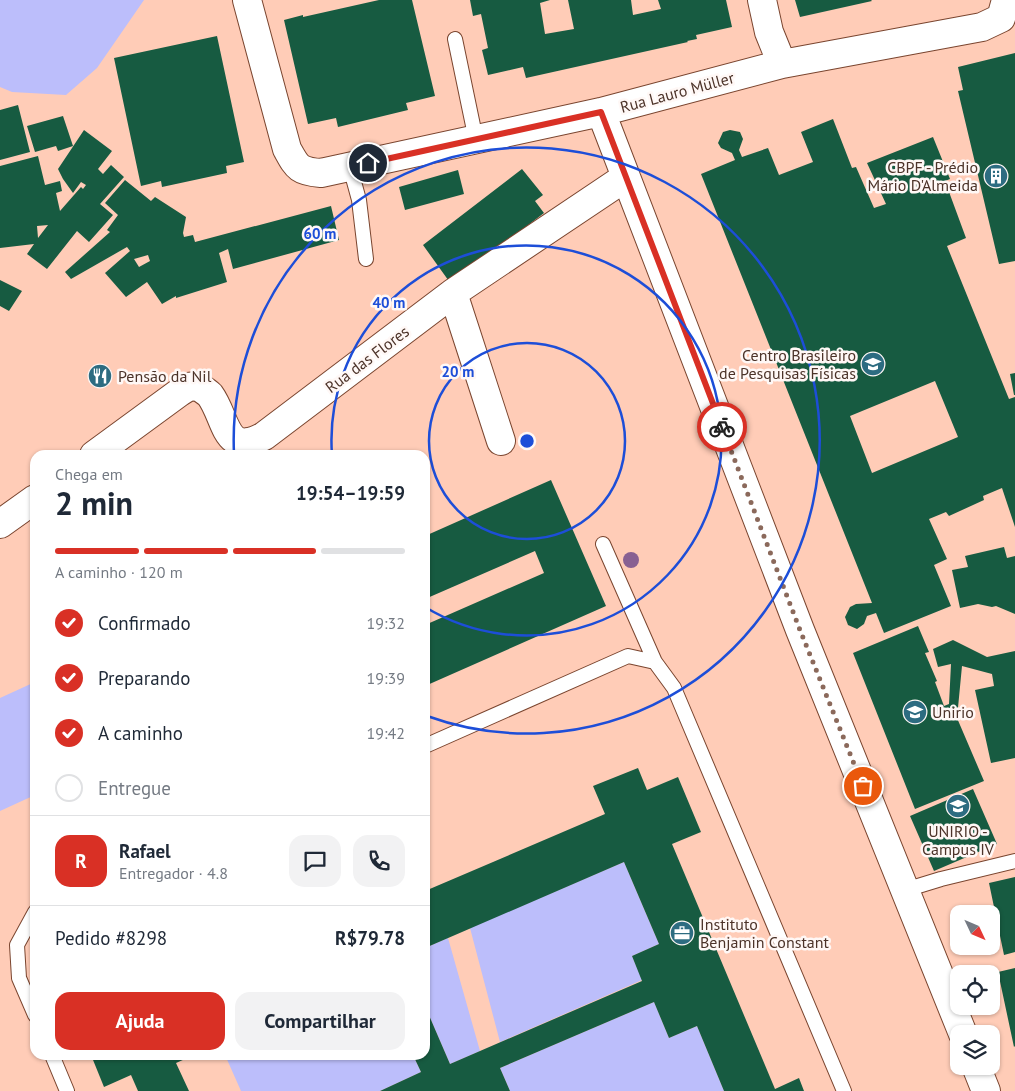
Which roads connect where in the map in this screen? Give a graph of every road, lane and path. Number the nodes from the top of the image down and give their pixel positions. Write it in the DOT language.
graph roads {
  1 [pos="247,0"];
  2 [pos="762,0"];
  3 [pos="1007,12"];
  4 [pos="455,39"];
  5 [pos="782,64"];
  6 [pos="601,112"];
  7 [pos="476,140"];
  8 [pos="350,167"];
  9 [pos="626,177"];
  10 [pos="366,259"];
  11 [pos="453,293"];
  12 [pos="500,440"];
  13 [pos="101,450"];
  14 [pos="30,503"];
  15 [pos="0,524"];
  16 [pos="603,544"];
  17 [pos="655,662"];
  18 [pos="430,744"];
  19 [pos="1015,860"];
  20 [pos="905,890"];
  21 [pos="30,921"];
  22 [pos="30,1003"];
  23 [pos="959,1025"];
  24 [pos="54,1060"];
  25 [pos="980,1075"];
  26 [pos="67,1091"];
  27 [pos="844,1091"];
  28 [pos="986,1091"];
  1 -- 8 [label="street, Rua Lauro Müller"];
  2 -- 5 [label="street"];
  3 -- 5 [label="street, Rua Lauro Müller"];
  4 -- 7 [label="lane"];
  5 -- 6 [label="street, Rua Lauro Müller"];
  6 -- 7 [label="street, Rua Lauro Müller"];
  6 -- 9 [label="street"];
  7 -- 8 [label="street, Rua Lauro Müller"];
  8 -- 10 [label="lane"];
  9 -- 11 [label="street, Rua das Flores"];
  9 -- 20 [label="street"];
  11 -- 12 [label="street"];
  11 -- 13 [label="street, Rua das Flores"];
  14 -- 15 [label="street"];
  16 -- 17 [label="lane"];
  17 -- 18 [label="lane"];
  17 -- 27 [label="lane"];
  19 -- 20 [label="lane"];
  20 -- 23 [label="street"];
  21 -- 22 [label="lane"];
  24 -- 26 [label="lane"];
  25 -- 28 [label="street"];
}
